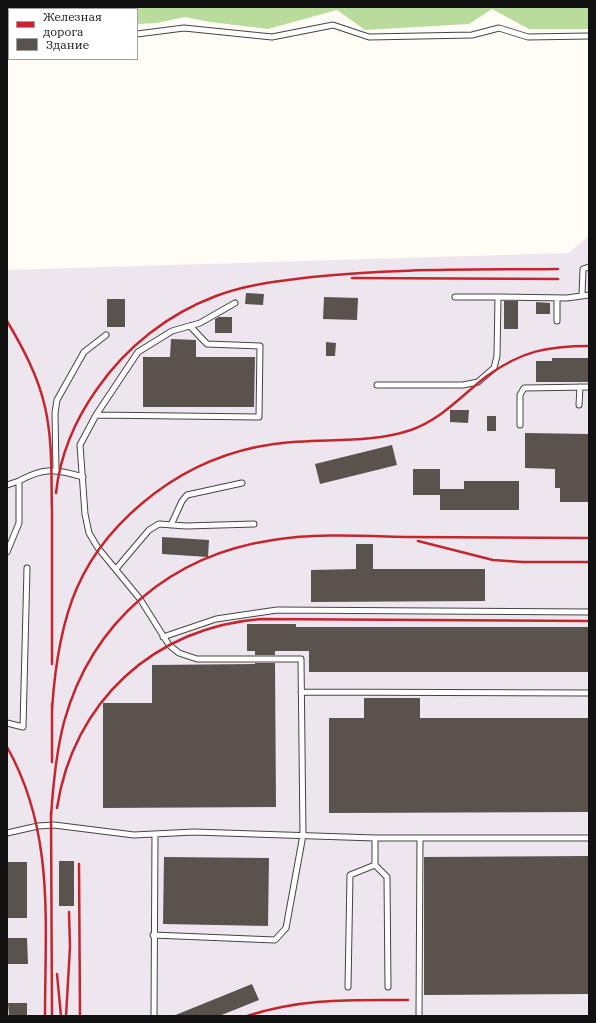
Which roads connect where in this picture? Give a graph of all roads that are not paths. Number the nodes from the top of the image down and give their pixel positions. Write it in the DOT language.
graph roads {
  1 [pos="138,34"];
  2 [pos="589,36"];
  3 [pos="589,267"];
  4 [pos="582,296"];
  5 [pos="589,296"];
  6 [pos="455,297"];
  7 [pos="498,298"];
  8 [pos="557,298"];
  9 [pos="235,303"];
  10 [pos="557,321"];
  11 [pos="190,326"];
  12 [pos="106,335"];
  13 [pos="377,385"];
  14 [pos="580,387"];
  15 [pos="589,387"];
  16 [pos="579,405"];
  17 [pos="96,415"];
  18 [pos="520,425"];
  19 [pos="56,470"];
  20 [pos="83,477"];
  21 [pos="19,481"];
  22 [pos="8,483"];
  23 [pos="242,483"];
  24 [pos="254,524"];
  25 [pos="171,525"];
  26 [pos="10,535"];
  27 [pos="7,552"];
  28 [pos="27,568"];
  29 [pos="116,570"];
  30 [pos="589,612"];
  31 [pos="163,637"];
  32 [pos="301,692"];
  33 [pos="589,693"];
  34 [pos="7,723"];
  35 [pos="7,833"];
  36 [pos="155,834"];
  37 [pos="303,834"];
  38 [pos="375,838"];
  39 [pos="420,838"];
  40 [pos="589,838"];
  41 [pos="375,865"];
  42 [pos="154,935"];
  43 [pos="348,988"];
  44 [pos="388,988"];
  45 [pos="154,1016"];
  46 [pos="419,1016"];
  1 -- 2 [label="lane"];
  3 -- 4 [label="lane"];
  4 -- 5 [label="lane"];
  4 -- 8 [label="lane"];
  6 -- 7 [label="lane"];
  7 -- 8 [label="lane"];
  7 -- 13 [label="lane"];
  8 -- 10 [label="lane"];
  9 -- 11 [label="lane"];
  11 -- 17 [label="lane"];
  11 -- 17 [label="lane"];
  12 -- 19 [label="lane"];
  14 -- 15 [label="lane"];
  14 -- 16 [label="lane"];
  14 -- 18 [label="lane"];
  17 -- 20 [label="lane"];
  19 -- 20 [label="lane"];
  19 -- 21 [label="lane"];
  20 -- 29 [label="lane"];
  21 -- 22 [label="lane"];
  21 -- 26 [label="lane"];
  23 -- 25 [label="lane"];
  24 -- 25 [label="lane"];
  25 -- 29 [label="lane"];
  26 -- 27 [label="lane"];
  28 -- 34 [label="lane"];
  29 -- 31 [label="lane"];
  30 -- 31 [label="lane"];
  31 -- 32 [label="lane"];
  32 -- 33 [label="lane"];
  32 -- 37 [label="lane"];
  35 -- 36 [label="lane"];
  36 -- 37 [label="lane"];
  36 -- 42 [label="lane"];
  37 -- 38 [label="lane"];
  37 -- 42 [label="lane"];
  38 -- 39 [label="lane"];
  38 -- 41 [label="lane"];
  39 -- 40 [label="lane"];
  39 -- 46 [label="lane"];
  41 -- 43 [label="lane"];
  41 -- 44 [label="lane"];
  42 -- 45 [label="lane"];
}
